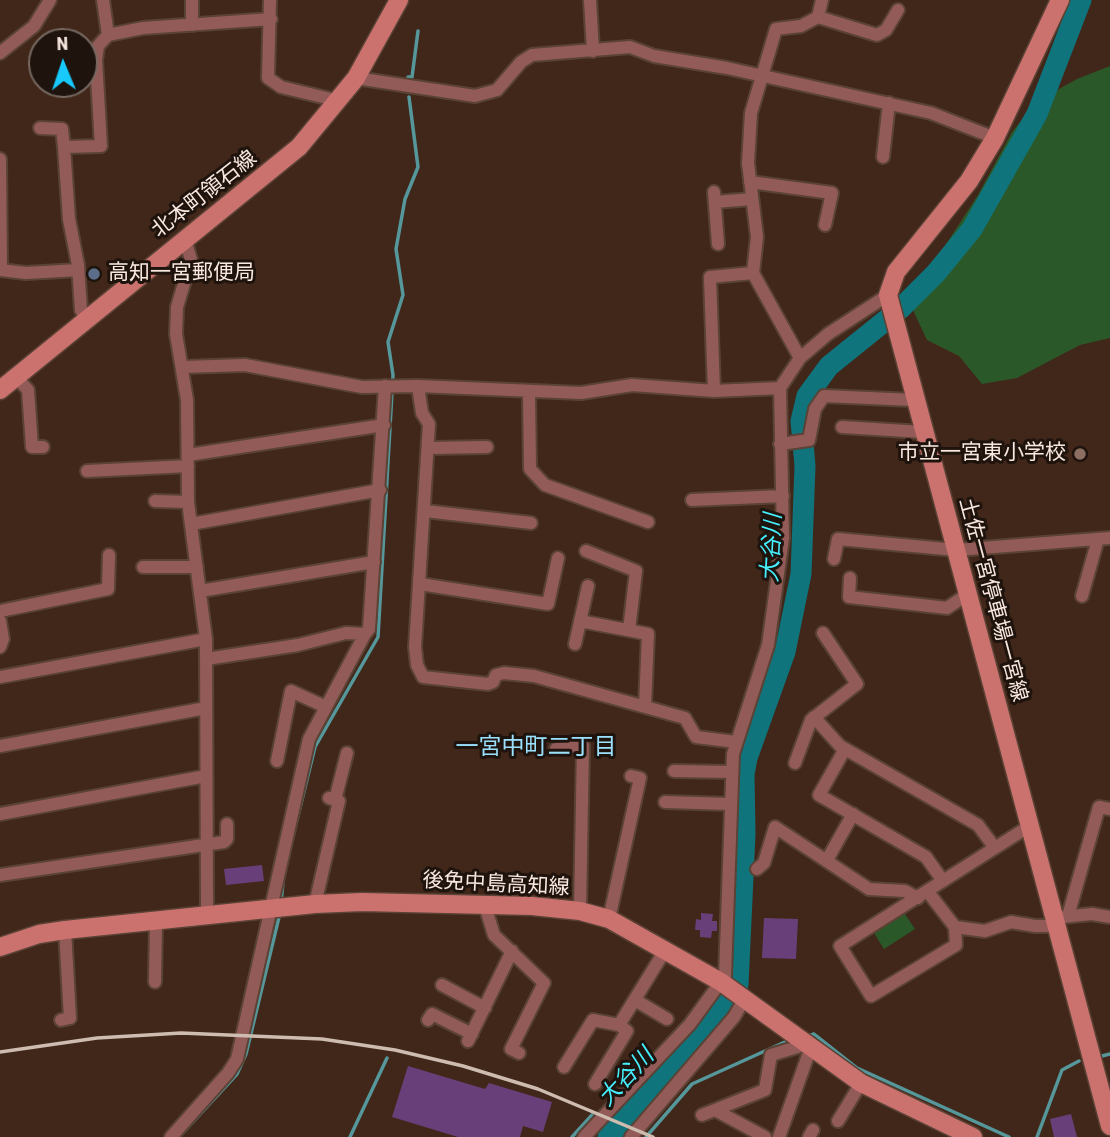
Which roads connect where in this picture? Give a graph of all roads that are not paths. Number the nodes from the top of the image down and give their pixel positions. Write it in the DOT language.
graph roads {
  1 [pos="50,0"];
  2 [pos="103,0"];
  3 [pos="191,0"];
  4 [pos="270,0"];
  5 [pos="399,0"];
  6 [pos="590,0"];
  7 [pos="822,0"];
  8 [pos="1060,0"];
  9 [pos="898,10"];
  10 [pos="818,17"];
  11 [pos="271,19"];
  12 [pos="192,25"];
  13 [pos="108,35"];
  14 [pos="593,51"];
  15 [pos="0,53"];
  16 [pos="356,78"];
  17 [pos="760,78"];
  18 [pos="339,101"];
  19 [pos="889,103"];
  20 [pos="40,128"];
  21 [pos="995,138"];
  22 [pos="64,147"];
  23 [pos="883,157"];
  24 [pos="0,159"];
  25 [pos="750,182"];
  26 [pos="752,199"];
  27 [pos="825,225"];
  28 [pos="185,239"];
  29 [pos="718,244"];
  30 [pos="0,270"];
  31 [pos="78,270"];
  32 [pos="752,273"];
  33 [pos="888,295"];
  34 [pos="88,319"];
  35 [pos="800,358"];
  36 [pos="183,367"];
  37 [pos="16,377"];
  38 [pos="390,386"];
  39 [pos="418,386"];
  40 [pos="780,388"];
  41 [pos="0,390"];
  42 [pos="714,391"];
  43 [pos="529,392"];
  44 [pos="913,400"];
  45 [pos="384,425"];
  46 [pos="842,427"];
  47 [pos="922,432"];
  48 [pos="780,444"];
  49 [pos="43,447"];
  50 [pos="487,447"];
  51 [pos="430,448"];
  52 [pos="188,461"];
  53 [pos="88,471"];
  54 [pos="380,490"];
  55 [pos="783,496"];
  56 [pos="692,500"];
  57 [pos="155,501"];
  58 [pos="188,502"];
  59 [pos="425,511"];
  60 [pos="648,522"];
  61 [pos="531,523"];
  62 [pos="191,524"];
  63 [pos="1104,538"];
  64 [pos="956,550"];
  65 [pos="586,551"];
  66 [pos="109,555"];
  67 [pos="558,558"];
  68 [pos="834,559"];
  69 [pos="374,562"];
  70 [pos="143,567"];
  71 [pos="197,567"];
  72 [pos="850,578"];
  73 [pos="419,584"];
  74 [pos="588,586"];
  75 [pos="200,591"];
  76 [pos="968,594"];
  77 [pos="1082,596"];
  78 [pos="0,611"];
  79 [pos="0,621"];
  80 [pos="580,621"];
  81 [pos="629,630"];
  82 [pos="823,633"];
  83 [pos="365,634"];
  84 [pos="206,639"];
  85 [pos="575,644"];
  86 [pos="0,647"];
  87 [pos="206,659"];
  88 [pos="0,677"];
  89 [pos="645,706"];
  90 [pos="326,707"];
  91 [pos="206,708"];
  92 [pos="814,717"];
  93 [pos="736,742"];
  94 [pos="0,746"];
  95 [pos="556,749"];
  96 [pos="845,749"];
  97 [pos="347,753"];
  98 [pos="277,761"];
  99 [pos="795,763"];
  100 [pos="674,771"];
  101 [pos="732,772"];
  102 [pos="206,776"];
  103 [pos="631,776"];
  104 [pos="665,802"];
  105 [pos="730,804"];
  106 [pos="1110,809"];
  107 [pos="0,814"];
  108 [pos="853,814"];
  109 [pos="227,824"];
  110 [pos="1028,827"];
  111 [pos="206,844"];
  112 [pos="995,848"];
  113 [pos="827,860"];
  114 [pos="757,869"];
  115 [pos="0,875"];
  116 [pos="943,881"];
  117 [pos="923,895"];
  118 [pos="315,904"];
  119 [pos="485,906"];
  120 [pos="278,907"];
  121 [pos="580,911"];
  122 [pos="1109,914"];
  123 [pos="207,915"];
  124 [pos="609,919"];
  125 [pos="156,920"];
  126 [pos="1060,920"];
  127 [pos="955,928"];
  128 [pos="65,930"];
  129 [pos="0,947"];
  130 [pos="512,951"];
  131 [pos="664,952"];
  132 [pos="156,982"];
  133 [pos="724,984"];
  134 [pos="442,985"];
  135 [pos="745,998"];
  136 [pos="635,1000"];
  137 [pos="485,1008"];
  138 [pos="667,1019"];
  139 [pos="61,1020"];
  140 [pos="428,1020"];
  141 [pos="619,1026"];
  142 [pos="809,1046"];
  143 [pos="519,1053"];
  144 [pos="564,1067"];
  145 [pos="860,1083"];
  146 [pos="595,1084"];
  147 [pos="715,1110"];
  148 [pos="702,1115"];
  149 [pos="838,1121"];
  150 [pos="1110,1126"];
  151 [pos="175,1135"];
  152 [pos="584,1137"];
  153 [pos="631,1137"];
  154 [pos="765,1137"];
  155 [pos="779,1137"];
  156 [pos="973,1137"];
  1 -- 15 [label="street"];
  2 -- 13 [label="street"];
  3 -- 12 [label="street"];
  4 -- 11 [label="street"];
  5 -- 16 [label="main road, 北本町領石線"];
  6 -- 14 [label="street"];
  7 -- 10 [label="street"];
  8 -- 21 [label="main road"];
  9 -- 10 [label="street"];
  10 -- 17 [label="street"];
  11 -- 12 [label="street"];
  11 -- 18 [label="street"];
  12 -- 13 [label="street"];
  13 -- 22 [label="street"];
  14 -- 16 [label="street"];
  14 -- 17 [label="street"];
  16 -- 18 [label="main road, 北本町領石線"];
  17 -- 19 [label="street"];
  17 -- 25 [label="street"];
  18 -- 28 [label="main road, 北本町領石線"];
  19 -- 21 [label="street"];
  19 -- 23 [label="street"];
  20 -- 22 [label="street"];
  21 -- 33 [label="main road"];
  22 -- 31 [label="street"];
  24 -- 30 [label="street"];
  25 -- 26 [label="street"];
  25 -- 27 [label="street"];
  26 -- 29 [label="street"];
  26 -- 32 [label="street"];
  28 -- 34 [label="main road, 北本町領石線"];
  28 -- 36 [label="street"];
  30 -- 31 [label="street"];
  31 -- 34 [label="street"];
  32 -- 35 [label="street"];
  32 -- 42 [label="street"];
  33 -- 35 [label="street"];
  33 -- 44 [label="main road, 土佐一宮停車場一宮線"];
  34 -- 37 [label="main road, 北本町領石線"];
  35 -- 40 [label="street"];
  36 -- 38 [label="street"];
  36 -- 52 [label="street"];
  37 -- 41 [label="main road, 北本町領石線"];
  37 -- 49 [label="street"];
  38 -- 39 [label="street"];
  38 -- 45 [label="street"];
  39 -- 43 [label="street"];
  39 -- 51 [label="street"];
  40 -- 42 [label="street"];
  40 -- 48 [label="street"];
  42 -- 43 [label="street"];
  43 -- 60 [label="street"];
  44 -- 47 [label="main road, 土佐一宮停車場一宮線"];
  44 -- 48 [label="street"];
  45 -- 52 [label="street"];
  45 -- 54 [label="street"];
  46 -- 47 [label="street"];
  47 -- 64 [label="main road, 土佐一宮停車場一宮線"];
  48 -- 55 [label="street"];
  50 -- 51 [label="street"];
  51 -- 59 [label="street"];
  52 -- 53 [label="street"];
  52 -- 58 [label="street"];
  54 -- 62 [label="street"];
  54 -- 69 [label="street"];
  55 -- 56 [label="street"];
  55 -- 93 [label="street"];
  57 -- 58 [label="street"];
  58 -- 62 [label="street"];
  59 -- 61 [label="street"];
  59 -- 73 [label="street"];
  62 -- 71 [label="street"];
  63 -- 64 [label="street"];
  63 -- 77 [label="street"];
  64 -- 68 [label="street"];
  64 -- 76 [label="main road, 土佐一宮停車場一宮線"];
  65 -- 81 [label="street"];
  66 -- 78 [label="street"];
  67 -- 73 [label="street"];
  69 -- 75 [label="street"];
  69 -- 83 [label="street"];
  70 -- 71 [label="street"];
  71 -- 75 [label="street"];
  72 -- 76 [label="street"];
  73 -- 89 [label="street"];
  74 -- 80 [label="street"];
  75 -- 84 [label="street"];
  76 -- 110 [label="main road, 土佐一宮停車場一宮線"];
  79 -- 86 [label="street"];
  80 -- 81 [label="street"];
  80 -- 85 [label="street"];
  81 -- 89 [label="street"];
  82 -- 92 [label="street"];
  83 -- 87 [label="street"];
  83 -- 90 [label="street"];
  84 -- 87 [label="street"];
  84 -- 88 [label="street"];
  87 -- 91 [label="street"];
  89 -- 93 [label="street"];
  90 -- 98 [label="street"];
  90 -- 120 [label="street"];
  91 -- 94 [label="street"];
  91 -- 102 [label="street"];
  92 -- 96 [label="street"];
  92 -- 99 [label="street"];
  93 -- 101 [label="street"];
  95 -- 121 [label="street"];
  96 -- 108 [label="street"];
  96 -- 112 [label="street"];
  97 -- 118 [label="street"];
  100 -- 101 [label="street"];
  101 -- 105 [label="street"];
  102 -- 107 [label="street"];
  102 -- 111 [label="street"];
  103 -- 124 [label="street"];
  104 -- 105 [label="street"];
  105 -- 133 [label="street"];
  106 -- 126 [label="street"];
  108 -- 113 [label="street"];
  108 -- 116 [label="street"];
  109 -- 111 [label="street"];
  110 -- 112 [label="street"];
  110 -- 126 [label="main road, 土佐一宮停車場一宮線"];
  111 -- 115 [label="street"];
  111 -- 123 [label="street"];
  112 -- 116 [label="street"];
  113 -- 114 [label="street"];
  113 -- 117 [label="street"];
  116 -- 117 [label="street"];
  117 -- 127 [label="street"];
  117 -- 127 [label="street"];
  118 -- 119 [label="main road, 後免中島高知線"];
  118 -- 120 [label="main road, 後免中島高知線"];
  119 -- 121 [label="main road, 後免中島高知線"];
  119 -- 130 [label="street"];
  120 -- 123 [label="main road, 後免中島高知線"];
  120 -- 151 [label="street"];
  121 -- 124 [label="main road, 後免中島高知線"];
  122 -- 126 [label="street"];
  123 -- 125 [label="main road, 後免中島高知線"];
  124 -- 131 [label="main road, 後免中島高知線"];
  125 -- 128 [label="main road, 後免中島高知線"];
  125 -- 132 [label="street"];
  126 -- 127 [label="street"];
  126 -- 150 [label="main road, 土佐一宮停車場一宮線"];
  128 -- 129 [label="main road, 後免中島高知線"];
  128 -- 139 [label="street"];
  130 -- 137 [label="street"];
  130 -- 143 [label="street"];
  131 -- 133 [label="main road, 後免中島高知線"];
  131 -- 136 [label="street"];
  133 -- 135 [label="main road, 後免中島高知線"];
  133 -- 152 [label="street"];
  134 -- 137 [label="street"];
  135 -- 142 [label="main road, 後免中島高知線"];
  135 -- 153 [label="street"];
  136 -- 138 [label="street"];
  136 -- 141 [label="street"];
  137 -- 140 [label="street"];
  141 -- 144 [label="street"];
  141 -- 146 [label="street"];
  142 -- 145 [label="main road, 後免中島高知線"];
  142 -- 147 [label="street"];
  142 -- 155 [label="street"];
  145 -- 149 [label="street"];
  145 -- 156 [label="main road, 後免中島高知線"];
  147 -- 148 [label="street"];
  147 -- 154 [label="street"];
}
